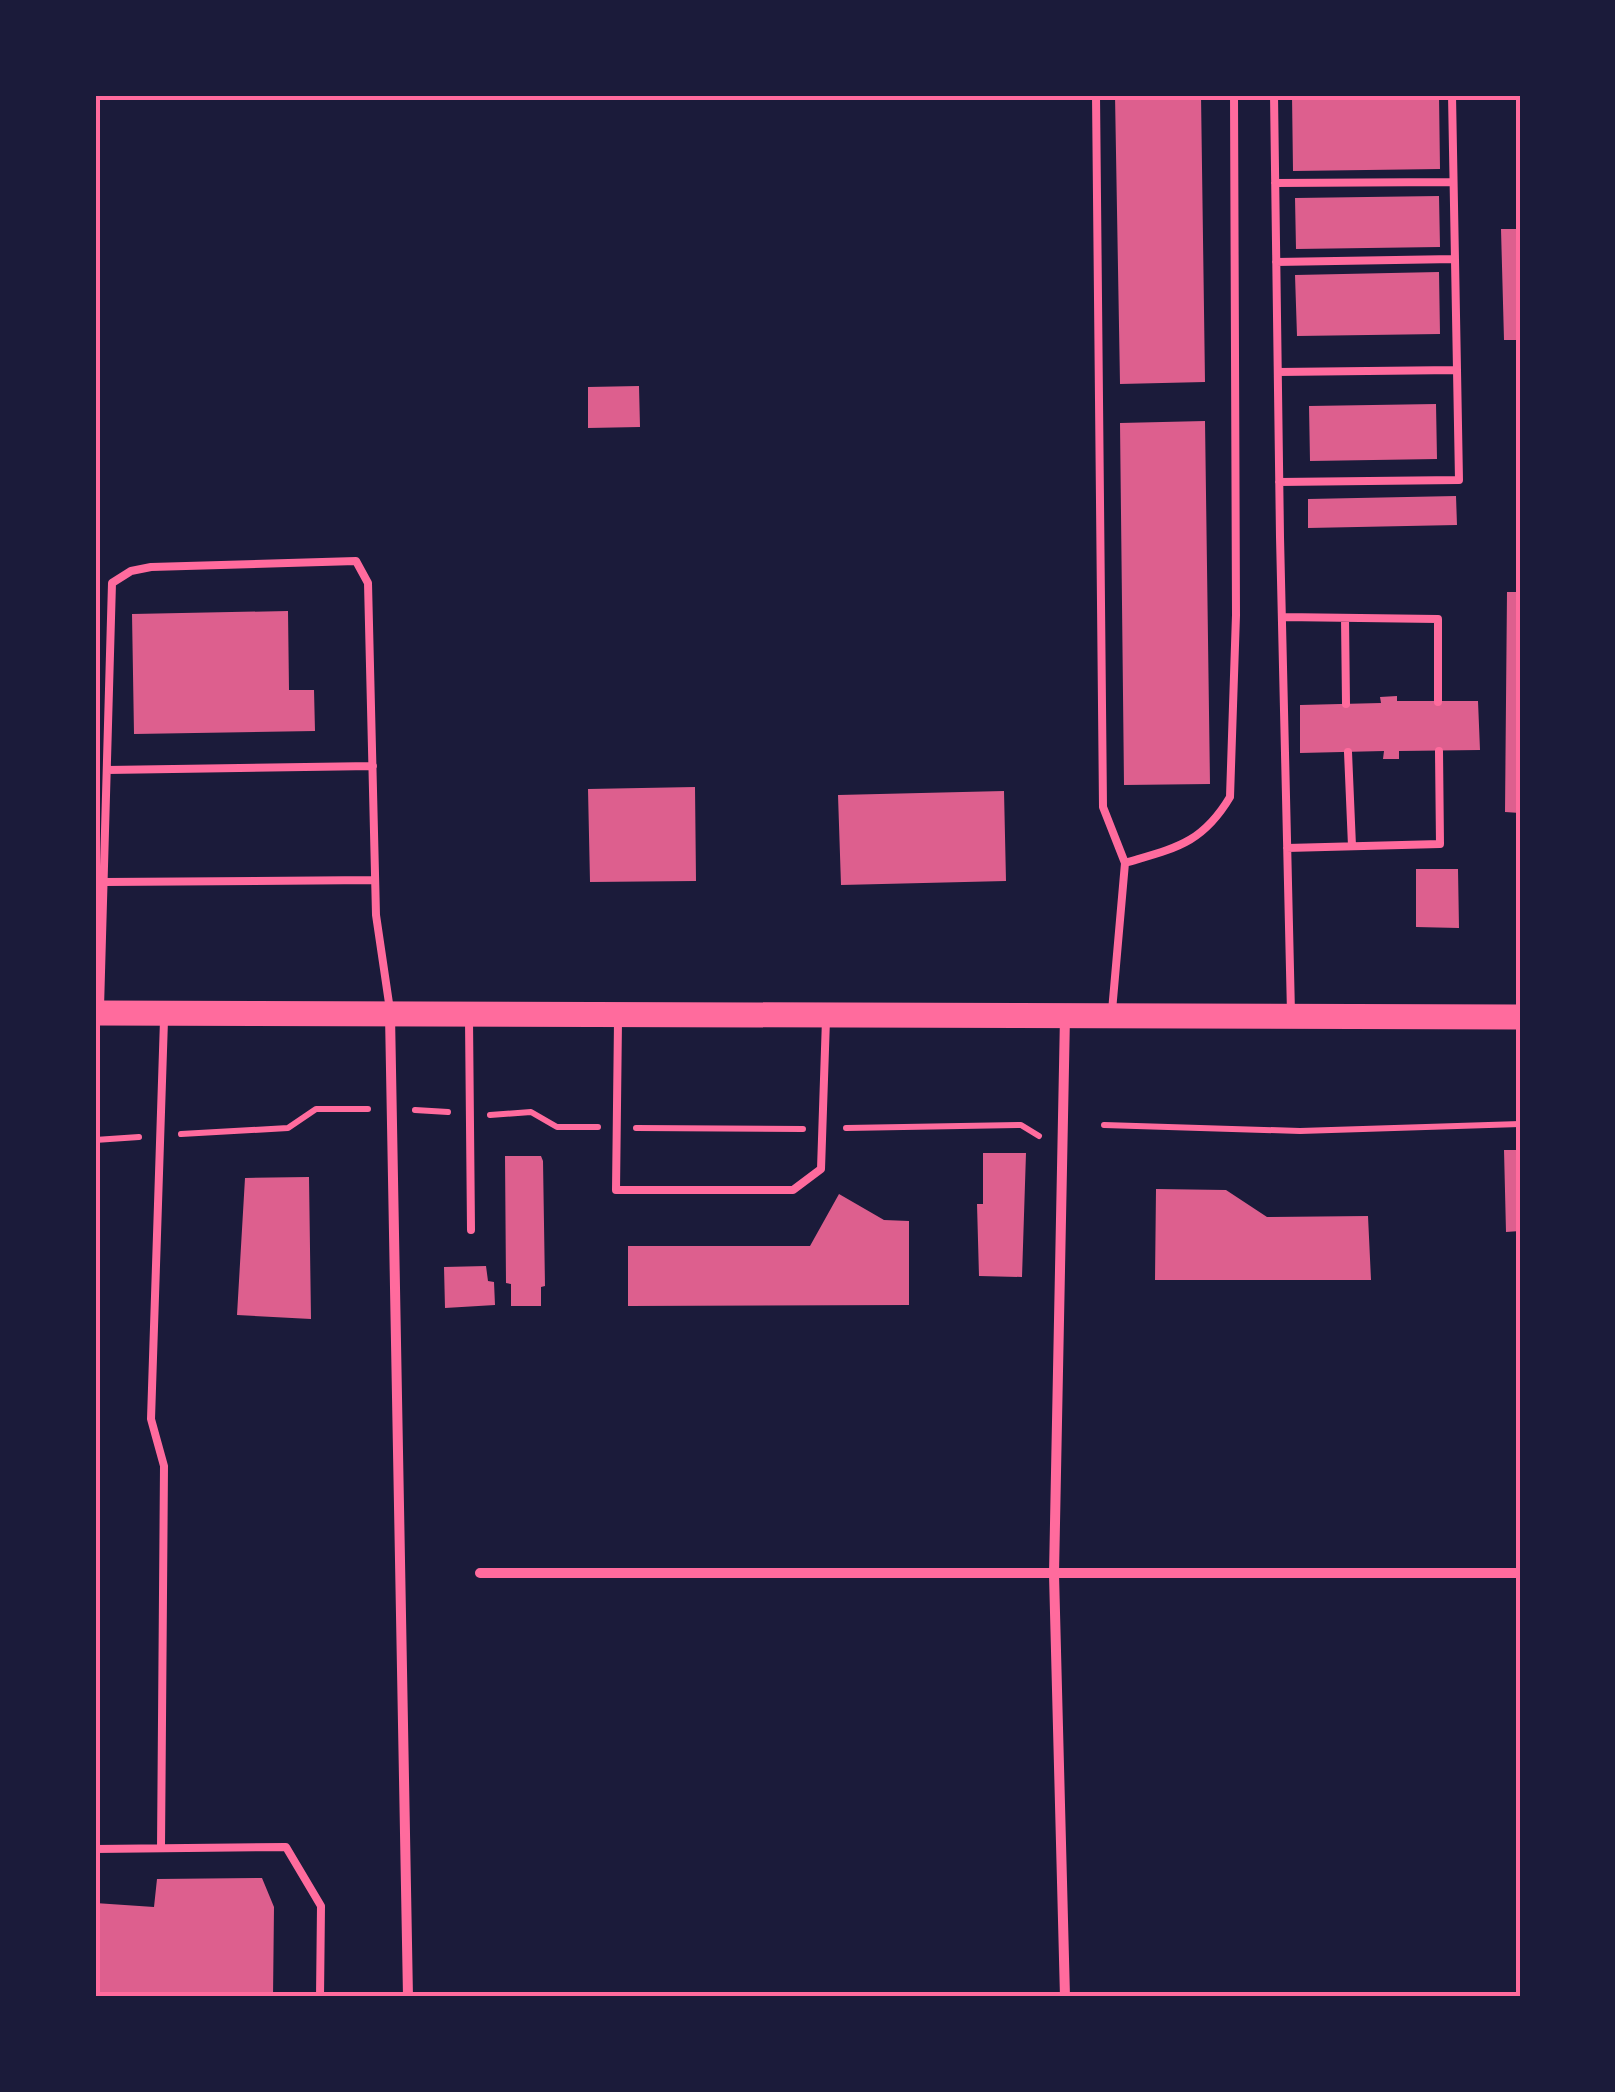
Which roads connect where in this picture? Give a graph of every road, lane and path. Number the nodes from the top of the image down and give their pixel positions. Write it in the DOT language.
graph roads {
  1 [pos="1096,95"];
  2 [pos="1234,95"];
  3 [pos="1274,95"];
  4 [pos="1452,95"];
  5 [pos="1275,182"];
  6 [pos="1453,182"];
  7 [pos="1455,258"];
  8 [pos="1276,262"];
  9 [pos="1457,370"];
  10 [pos="1278,372"];
  11 [pos="1279,482"];
  12 [pos="1282,618"];
  13 [pos="1345,618"];
  14 [pos="1438,702"];
  15 [pos="1346,704"];
  16 [pos="1439,750"];
  17 [pos="1348,752"];
  18 [pos="372,766"];
  19 [pos="107,770"];
  20 [pos="1352,846"];
  21 [pos="1287,848"];
  22 [pos="1125,864"];
  23 [pos="375,880"];
  24 [pos="104,882"];
  25 [pos="98,1013"];
  26 [pos="164,1014"];
  27 [pos="390,1014"];
  28 [pos="469,1014"];
  29 [pos="618,1015"];
  30 [pos="826,1015"];
  31 [pos="1066,1015"];
  32 [pos="1112,1016"];
  33 [pos="1291,1017"];
  34 [pos="1520,1017"];
  35 [pos="392,1109"];
  36 [pos="470,1114"];
  37 [pos="1104,1124"];
  38 [pos="1520,1124"];
  39 [pos="616,1128"];
  40 [pos="822,1128"];
  41 [pos="160,1136"];
  42 [pos="1048,1137"];
  43 [pos="95,1140"];
  44 [pos="471,1230"];
  45 [pos="1520,1572"];
  46 [pos="480,1573"];
  47 [pos="1054,1574"];
  48 [pos="95,1848"];
  49 [pos="161,1848"];
  50 [pos="320,1997"];
  51 [pos="408,1997"];
  52 [pos="1065,1997"];
  1 -- 22 [label="lane"];
  2 -- 22 [label="lane"];
  3 -- 5 [label="lane"];
  4 -- 6 [label="lane"];
  5 -- 6 [label="lane"];
  5 -- 8 [label="lane"];
  6 -- 7 [label="lane"];
  7 -- 8 [label="lane"];
  7 -- 9 [label="lane"];
  8 -- 10 [label="lane"];
  9 -- 10 [label="lane"];
  9 -- 11 [label="lane"];
  10 -- 11 [label="lane"];
  11 -- 12 [label="lane"];
  12 -- 13 [label="lane"];
  12 -- 21 [label="lane"];
  13 -- 14 [label="lane"];
  13 -- 15 [label="lane"];
  16 -- 20 [label="lane"];
  17 -- 20 [label="lane"];
  18 -- 19 [label="lane"];
  18 -- 19 [label="lane"];
  18 -- 23 [label="lane"];
  19 -- 24 [label="lane"];
  20 -- 21 [label="lane"];
  21 -- 33 [label="lane"];
  22 -- 32 [label="lane"];
  23 -- 24 [label="lane"];
  23 -- 27 [label="lane"];
  24 -- 25 [label="lane"];
  25 -- 26 [label="main road"];
  26 -- 27 [label="main road"];
  26 -- 41 [label="lane"];
  27 -- 28 [label="main road"];
  27 -- 35 [label="street"];
  28 -- 29 [label="main road"];
  28 -- 36 [label="lane"];
  29 -- 30 [label="main road"];
  29 -- 39 [label="lane"];
  30 -- 31 [label="main road"];
  30 -- 40 [label="lane"];
  31 -- 32 [label="main road"];
  31 -- 47 [label="street"];
  32 -- 33 [label="main road"];
  33 -- 34 [label="main road"];
  35 -- 36 [label="path"];
  35 -- 41 [label="path"];
  35 -- 51 [label="street"];
  36 -- 39 [label="path"];
  36 -- 44 [label="lane"];
  37 -- 38 [label="path"];
  39 -- 40 [label="path"];
  39 -- 40 [label="lane"];
  40 -- 42 [label="path"];
  41 -- 43 [label="path"];
  41 -- 49 [label="lane"];
  45 -- 47 [label="street"];
  46 -- 47 [label="street"];
  47 -- 52 [label="street"];
  48 -- 49 [label="lane"];
  49 -- 50 [label="lane"];
}
